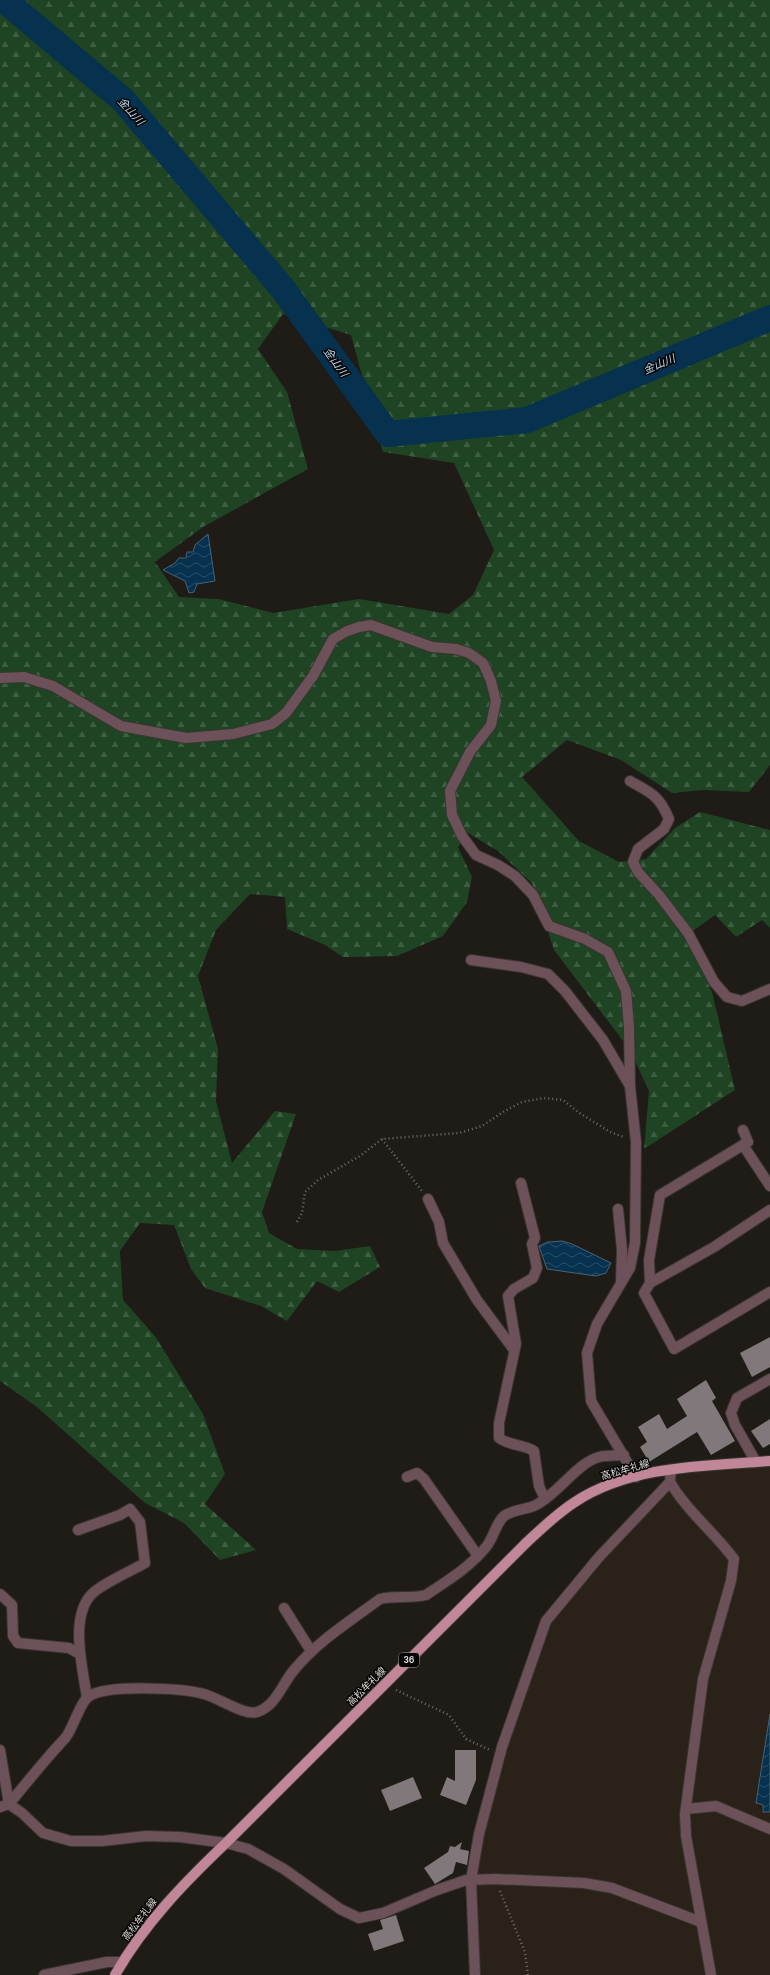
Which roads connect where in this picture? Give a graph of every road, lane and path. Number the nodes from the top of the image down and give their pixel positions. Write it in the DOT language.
graph roads {
  1 [pos="0,678"];
  2 [pos="630,781"];
  3 [pos="471,960"];
  4 [pos="770,989"];
  5 [pos="630,1086"];
  6 [pos="743,1130"];
  7 [pos="382,1139"];
  8 [pos="636,1142"];
  9 [pos="743,1145"];
  10 [pos="521,1183"];
  11 [pos="770,1186"];
  12 [pos="428,1198"];
  13 [pos="618,1209"];
  14 [pos="770,1210"];
  15 [pos="297,1222"];
  16 [pos="622,1282"];
  17 [pos="650,1283"];
  18 [pos="770,1292"];
  19 [pos="514,1350"];
  20 [pos="770,1379"];
  21 [pos="624,1455"];
  22 [pos="770,1461"];
  23 [pos="756,1462"];
  24 [pos="671,1470"];
  25 [pos="407,1477"];
  26 [pos="636,1477"];
  27 [pos="670,1482"];
  28 [pos="545,1499"];
  29 [pos="78,1530"];
  30 [pos="478,1556"];
  31 [pos="0,1594"];
  32 [pos="284,1608"];
  33 [pos="311,1650"];
  34 [pos="80,1654"];
  35 [pos="385,1684"];
  36 [pos="87,1698"];
  37 [pos="0,1750"];
  38 [pos="501,1754"];
  39 [pos="2,1768"];
  40 [pos="5,1805"];
  41 [pos="686,1809"];
  42 [pos="770,1829"];
  43 [pos="226,1843"];
  44 [pos="495,1879"];
  45 [pos="471,1880"];
  46 [pos="701,1922"];
  47 [pos="123,1962"];
  48 [pos="44,1975"];
  49 [pos="115,1975"];
  50 [pos="475,1975"];
  51 [pos="528,1975"];
  52 [pos="711,1975"];
  1 -- 5 [label="street"];
  2 -- 4 [label="street"];
  3 -- 5 [label="street"];
  5 -- 8 [label="street"];
  6 -- 9 [label="street"];
  7 -- 8 [label="path"];
  7 -- 12 [label="path"];
  7 -- 15 [label="path"];
  8 -- 16 [label="street"];
  9 -- 11 [label="street"];
  9 -- 17 [label="street"];
  10 -- 19 [label="street"];
  12 -- 19 [label="street"];
  13 -- 16 [label="street"];
  14 -- 17 [label="street"];
  16 -- 21 [label="street"];
  17 -- 18 [label="street"];
  19 -- 28 [label="street"];
  20 -- 23 [label="street"];
  21 -- 26 [label="street"];
  21 -- 28 [label="street"];
  22 -- 23 [label="main road, 高松牟礼線 / 36"];
  23 -- 24 [label="main road, 高松牟礼線 / 36"];
  24 -- 26 [label="main road, 高松牟礼線 / 36"];
  24 -- 27 [label="street"];
  25 -- 30 [label="street"];
  26 -- 35 [label="main road, 高松牟礼線 / 36"];
  27 -- 38 [label="street"];
  27 -- 41 [label="street"];
  28 -- 30 [label="street"];
  29 -- 34 [label="street"];
  30 -- 33 [label="street"];
  31 -- 34 [label="street"];
  32 -- 33 [label="street"];
  33 -- 36 [label="street"];
  34 -- 36 [label="street"];
  35 -- 38 [label="path"];
  35 -- 43 [label="main road, 高松牟礼線 / 36"];
  36 -- 40 [label="street"];
  37 -- 39 [label="street"];
  38 -- 45 [label="street"];
  39 -- 40 [label="street"];
  40 -- 43 [label="street"];
  41 -- 42 [label="street"];
  41 -- 46 [label="street"];
  43 -- 45 [label="street"];
  43 -- 47 [label="main road, 高松牟礼線 / 36"];
  44 -- 45 [label="street"];
  44 -- 46 [label="street"];
  44 -- 51 [label="path"];
  45 -- 50 [label="street"];
  46 -- 52 [label="street"];
  47 -- 48 [label="street"];
  47 -- 49 [label="main road, 高松牟礼線 / 36"];
}
